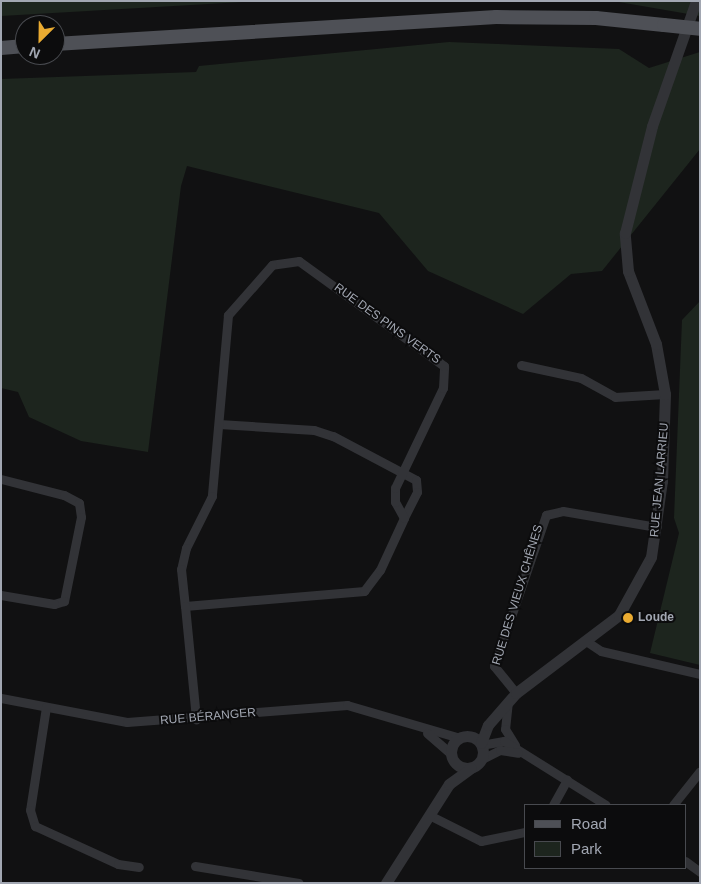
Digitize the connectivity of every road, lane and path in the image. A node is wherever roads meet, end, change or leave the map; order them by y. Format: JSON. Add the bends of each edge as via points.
{"nodes":[{"id":1,"x":696,"y":1,"type":"edge"},
{"id":2,"x":700,"y":30,"type":"edge"},
{"id":3,"x":65,"y":43,"type":"edge"},
{"id":4,"x":15,"y":47,"type":"edge"},
{"id":5,"x":1,"y":48,"type":"edge"},
{"id":6,"x":521,"y":365,"type":"dead end"},
{"id":7,"x":665,"y":394,"type":"junction"},
{"id":8,"x":219,"y":424,"type":"junction"},
{"id":9,"x":403,"y":472,"type":"junction"},
{"id":10,"x":1,"y":479,"type":"edge"},
{"id":11,"x":404,"y":518,"type":"junction"},
{"id":12,"x":657,"y":527,"type":"junction"},
{"id":13,"x":1,"y":595,"type":"edge"},
{"id":14,"x":185,"y":606,"type":"junction"},
{"id":15,"x":586,"y":641,"type":"junction"},
{"id":16,"x":700,"y":674,"type":"edge"},
{"id":17,"x":512,"y":697,"type":"junction"},
{"id":18,"x":1,"y":698,"type":"edge"},
{"id":19,"x":46,"y":707,"type":"junction"},
{"id":20,"x":196,"y":719,"type":"junction"},
{"id":21,"x":414,"y":725,"type":"junction"},
{"id":22,"x":488,"y":725,"type":"junction"},
{"id":23,"x":461,"y":738,"type":"junction"},
{"id":24,"x":481,"y":744,"type":"junction"},
{"id":25,"x":452,"y":757,"type":"junction"},
{"id":26,"x":528,"y":757,"type":"junction"},
{"id":27,"x":482,"y":758,"type":"junction"},
{"id":28,"x":471,"y":768,"type":"junction"},
{"id":29,"x":700,"y":771,"type":"edge"},
{"id":30,"x":567,"y":780,"type":"junction"},
{"id":31,"x":449,"y":784,"type":"junction"},
{"id":32,"x":554,"y":804,"type":"edge"},
{"id":33,"x":604,"y":804,"type":"edge"},
{"id":34,"x":674,"y":804,"type":"edge"},
{"id":35,"x":429,"y":815,"type":"junction"},
{"id":36,"x":524,"y":832,"type":"edge"},
{"id":37,"x":686,"y":863,"type":"edge"},
{"id":38,"x":195,"y":866,"type":"dead end"},
{"id":39,"x":139,"y":868,"type":"dead end"},
{"id":40,"x":700,"y":872,"type":"edge"},
{"id":41,"x":299,"y":883,"type":"edge"},
{"id":42,"x":386,"y":883,"type":"edge"}],
"edges":[{"from":1,"to":7,"type":"street","name":"RUE JEAN LARRIEU","via":[[650,135],[625,233],[628,271],[656,344]]},
{"from":2,"to":3,"type":"main road","bridge":true,"via":[[579,17],[486,17]]},
{"from":4,"to":5,"type":"main road"},
{"from":6,"to":7,"type":"street","via":[[581,378],[614,397]]},
{"from":7,"to":12,"type":"street","name":"RUE JEAN LARRIEU"},
{"from":8,"to":9,"type":"street","via":[[324,432]]},
{"from":8,"to":9,"type":"street","name":"RUE DES PINS VERTS","via":[[230,310],[272,265],[299,261],[444,366],[443,388]]},
{"from":8,"to":14,"type":"street","name":"RUE DES PINS VERTS","via":[[212,496],[182,559]]},
{"from":9,"to":11,"type":"street","name":"RUE DES PINS VERTS","via":[[394,495]]},
{"from":9,"to":11,"type":"street","via":[[418,486]]},
{"from":10,"to":13,"type":"street","via":[[64,495],[79,503],[81,517],[64,601],[54,604]]},
{"from":11,"to":14,"type":"street","via":[[380,570],[364,591]]},
{"from":12,"to":15,"type":"street","name":"RUE JEAN LARRIEU","via":[[650,563],[632,598],[615,619]]},
{"from":12,"to":17,"type":"street","name":"RUE DES VIEUX CHÊNES","via":[[563,511],[546,514],[494,666]]},
{"from":14,"to":20,"type":"street","name":"RUE DES PINS VERTS"},
{"from":15,"to":16,"type":"street","via":[[601,651]]},
{"from":15,"to":17,"type":"street","name":"RUE JEAN LARRIEU"},
{"from":17,"to":22,"type":"street","name":"RUE JEAN LARRIEU"},
{"from":17,"to":26,"type":"street","via":[[507,735]]},
{"from":18,"to":19,"type":"street","name":"RUE BÉRANGER"},
{"from":19,"to":20,"type":"street","name":"RUE BÉRANGER","via":[[118,721]]},
{"from":19,"to":39,"type":"street","via":[[30,810],[35,826],[118,864]]},
{"from":20,"to":21,"type":"street","name":"RUE BÉRANGER","via":[[347,705]]},
{"from":21,"to":23,"type":"street","name":"RUE BÉRANGER"},
{"from":21,"to":25,"type":"street","name":"RUE BÉRANGER"},
{"from":22,"to":23,"type":"street","name":"RUE JEAN LARRIEU"},
{"from":22,"to":24,"type":"street","name":"RUE JEAN LARRIEU"},
{"from":23,"to":24,"type":"street"},
{"from":23,"to":25,"type":"street"},
{"from":24,"to":26,"type":"street","via":[[504,741]]},
{"from":24,"to":27,"type":"street"},
{"from":25,"to":28,"type":"street"},
{"from":25,"to":31,"type":"street"},
{"from":26,"to":27,"type":"street","via":[[503,749]]},
{"from":26,"to":30,"type":"street"},
{"from":27,"to":28,"type":"street"},
{"from":28,"to":31,"type":"street"},
{"from":29,"to":34,"type":"street"},
{"from":30,"to":32,"type":"street"},
{"from":30,"to":33,"type":"street"},
{"from":31,"to":35,"type":"street"},
{"from":35,"to":36,"type":"street","via":[[481,841]]},
{"from":35,"to":42,"type":"street"},
{"from":37,"to":40,"type":"street"},
{"from":38,"to":41,"type":"street"}]}
